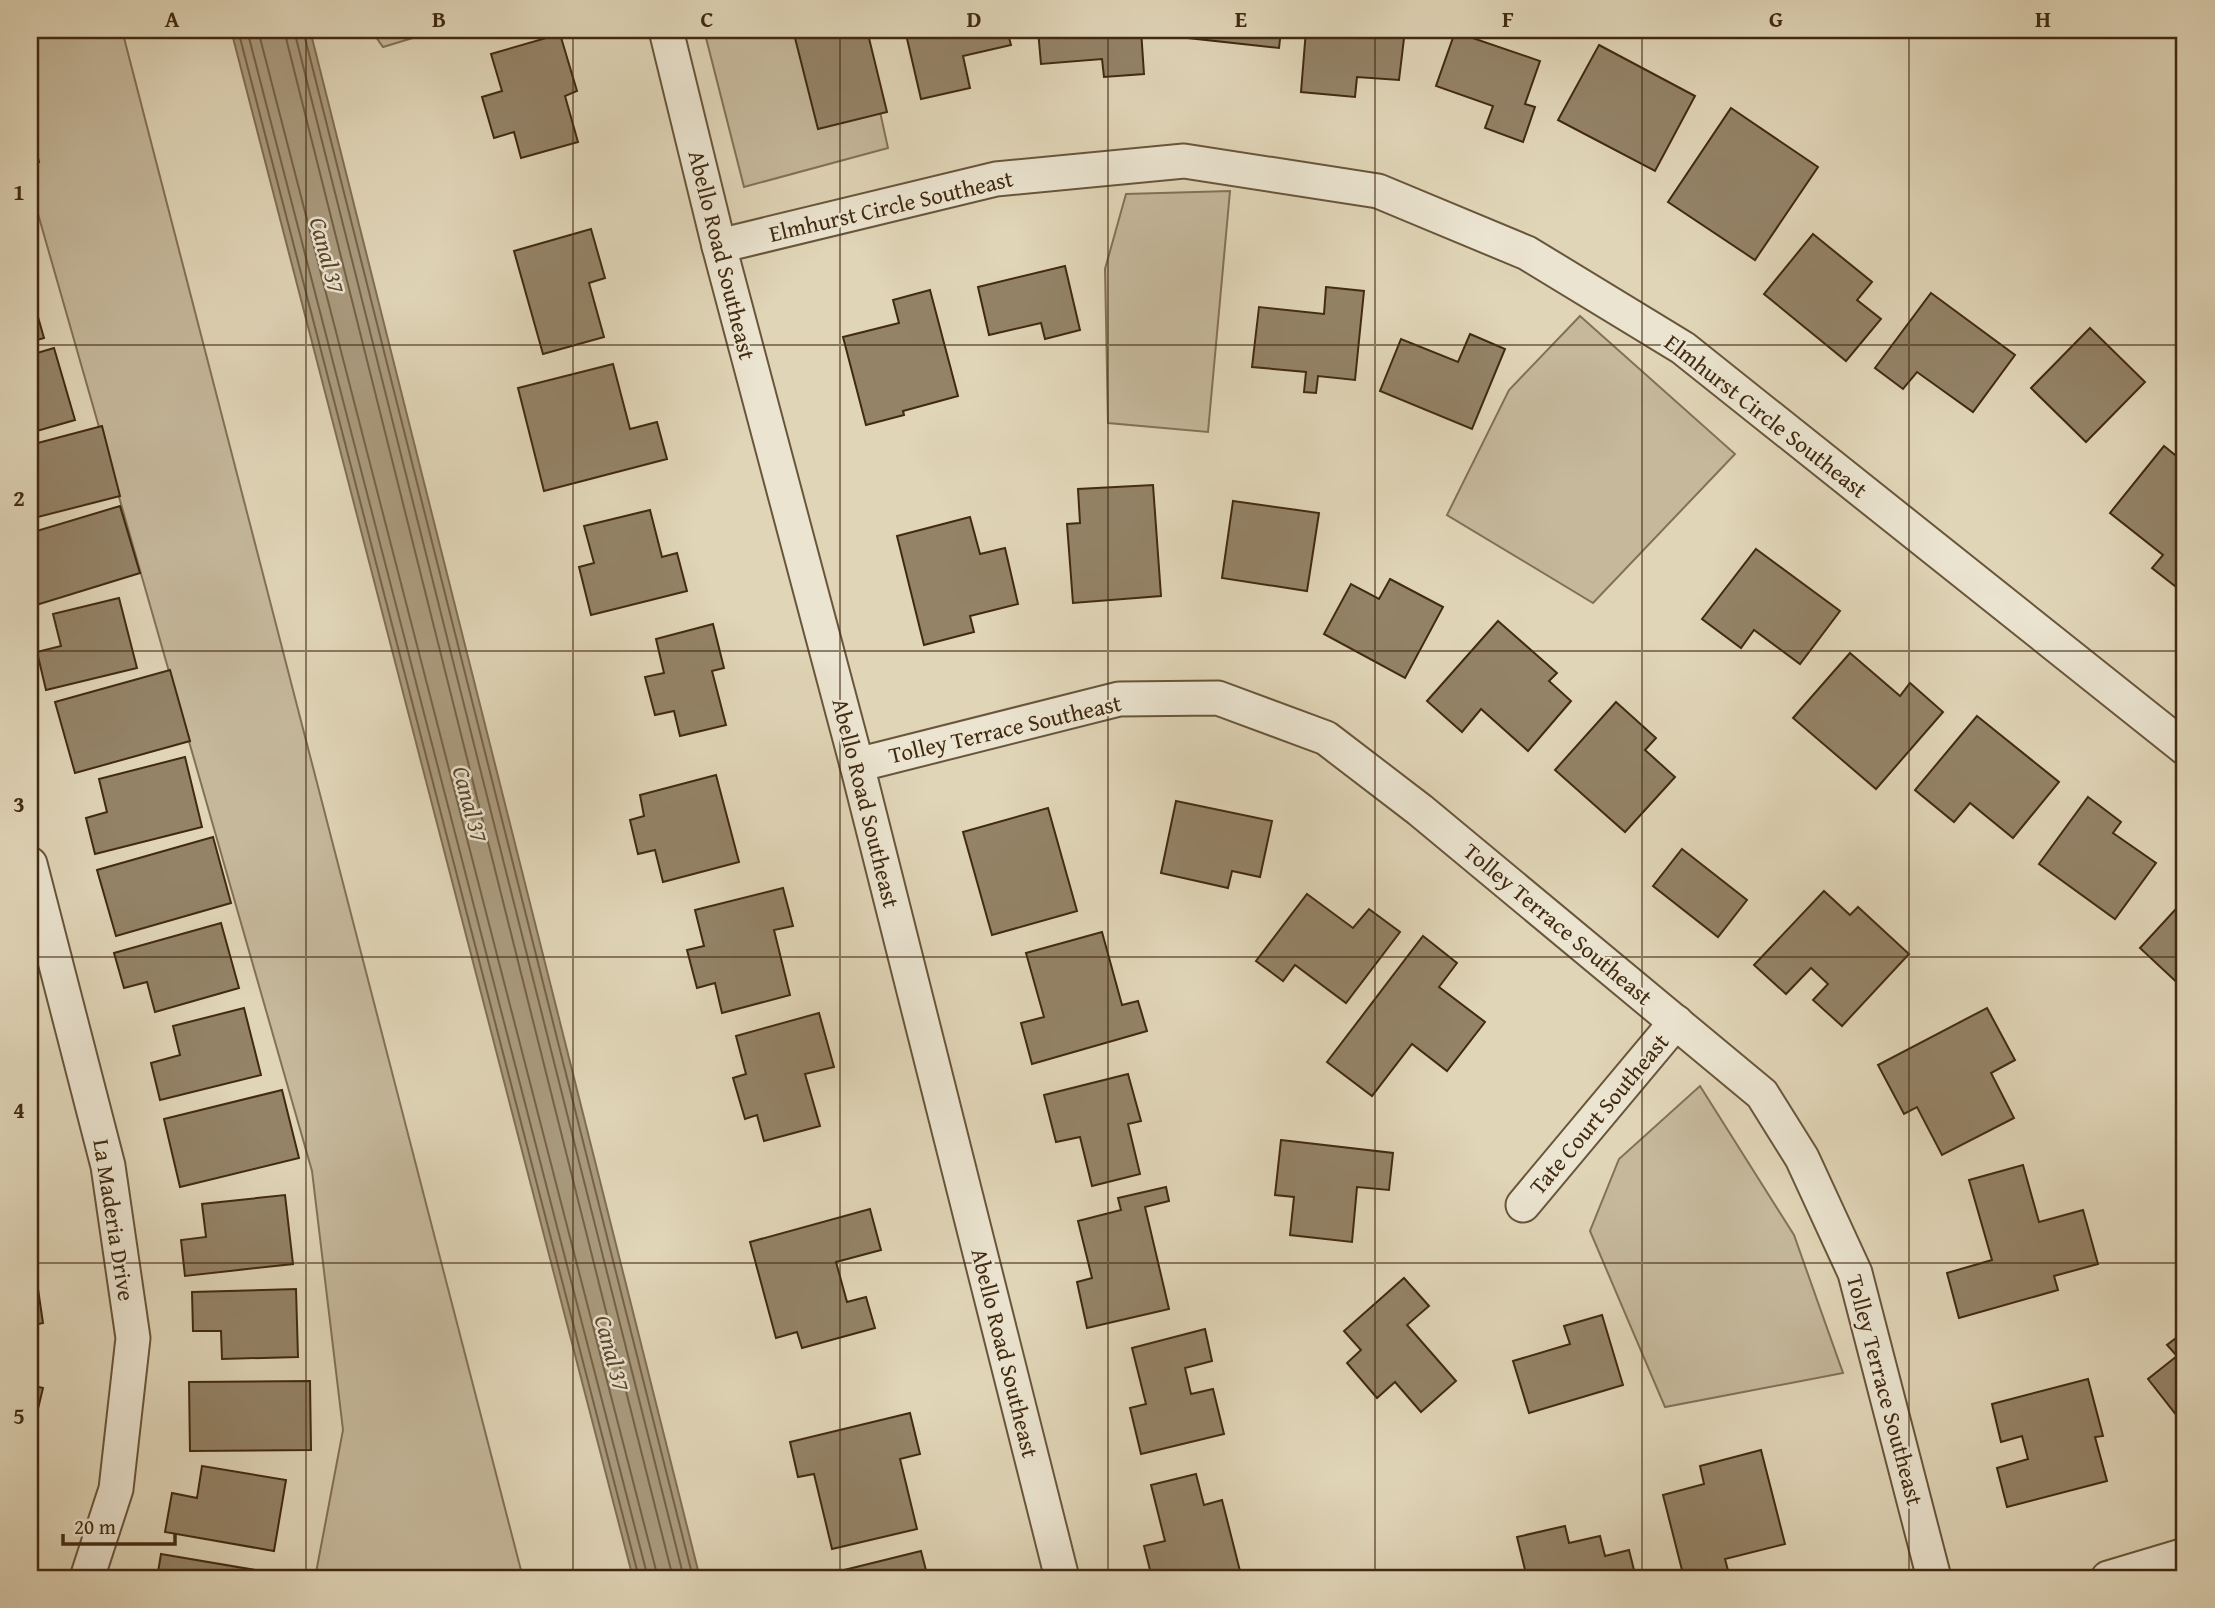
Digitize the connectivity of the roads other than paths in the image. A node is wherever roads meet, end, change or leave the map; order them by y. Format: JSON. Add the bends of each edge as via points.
{"nodes":[{"id":1,"x":666,"y":30,"type":"edge"},
{"id":2,"x":719,"y":246,"type":"junction"},
{"id":3,"x":2185,"y":748,"type":"edge"},
{"id":4,"x":857,"y":765,"type":"junction"},
{"id":5,"x":30,"y":864,"type":"edge"},
{"id":6,"x":1676,"y":1022,"type":"junction"},
{"id":7,"x":1523,"y":1205,"type":"dead end"},
{"id":8,"x":2185,"y":1555,"type":"edge"},
{"id":9,"x":86,"y":1578,"type":"edge"},
{"id":10,"x":1062,"y":1578,"type":"edge"},
{"id":11,"x":1934,"y":1578,"type":"edge"},
{"id":12,"x":2108,"y":1578,"type":"edge"}],
"edges":[{"from":1,"to":2,"type":"street","name":"Abello Road Southeast"},
{"from":2,"to":3,"type":"street","name":"Elmhurst Circle Southeast","via":[[996,179],[1184,161],[1378,191],[1527,253],[1683,348]]},
{"from":2,"to":4,"type":"street","name":"Abello Road Southeast"},
{"from":4,"to":6,"type":"street","name":"Tolley Terrace Southeast","via":[[1119,699],[1218,698],[1326,738]]},
{"from":4,"to":10,"type":"street","name":"Abello Road Southeast"},
{"from":5,"to":9,"type":"street","name":"La Maderia Drive","via":[[108,1166],[133,1338],[116,1489]]},
{"from":6,"to":7,"type":"street","name":"Tate Court Southeast"},
{"from":6,"to":11,"type":"street","name":"Tolley Terrace Southeast","via":[[1762,1094],[1802,1158],[1855,1273]]},
{"from":8,"to":12,"type":"street"}]}
